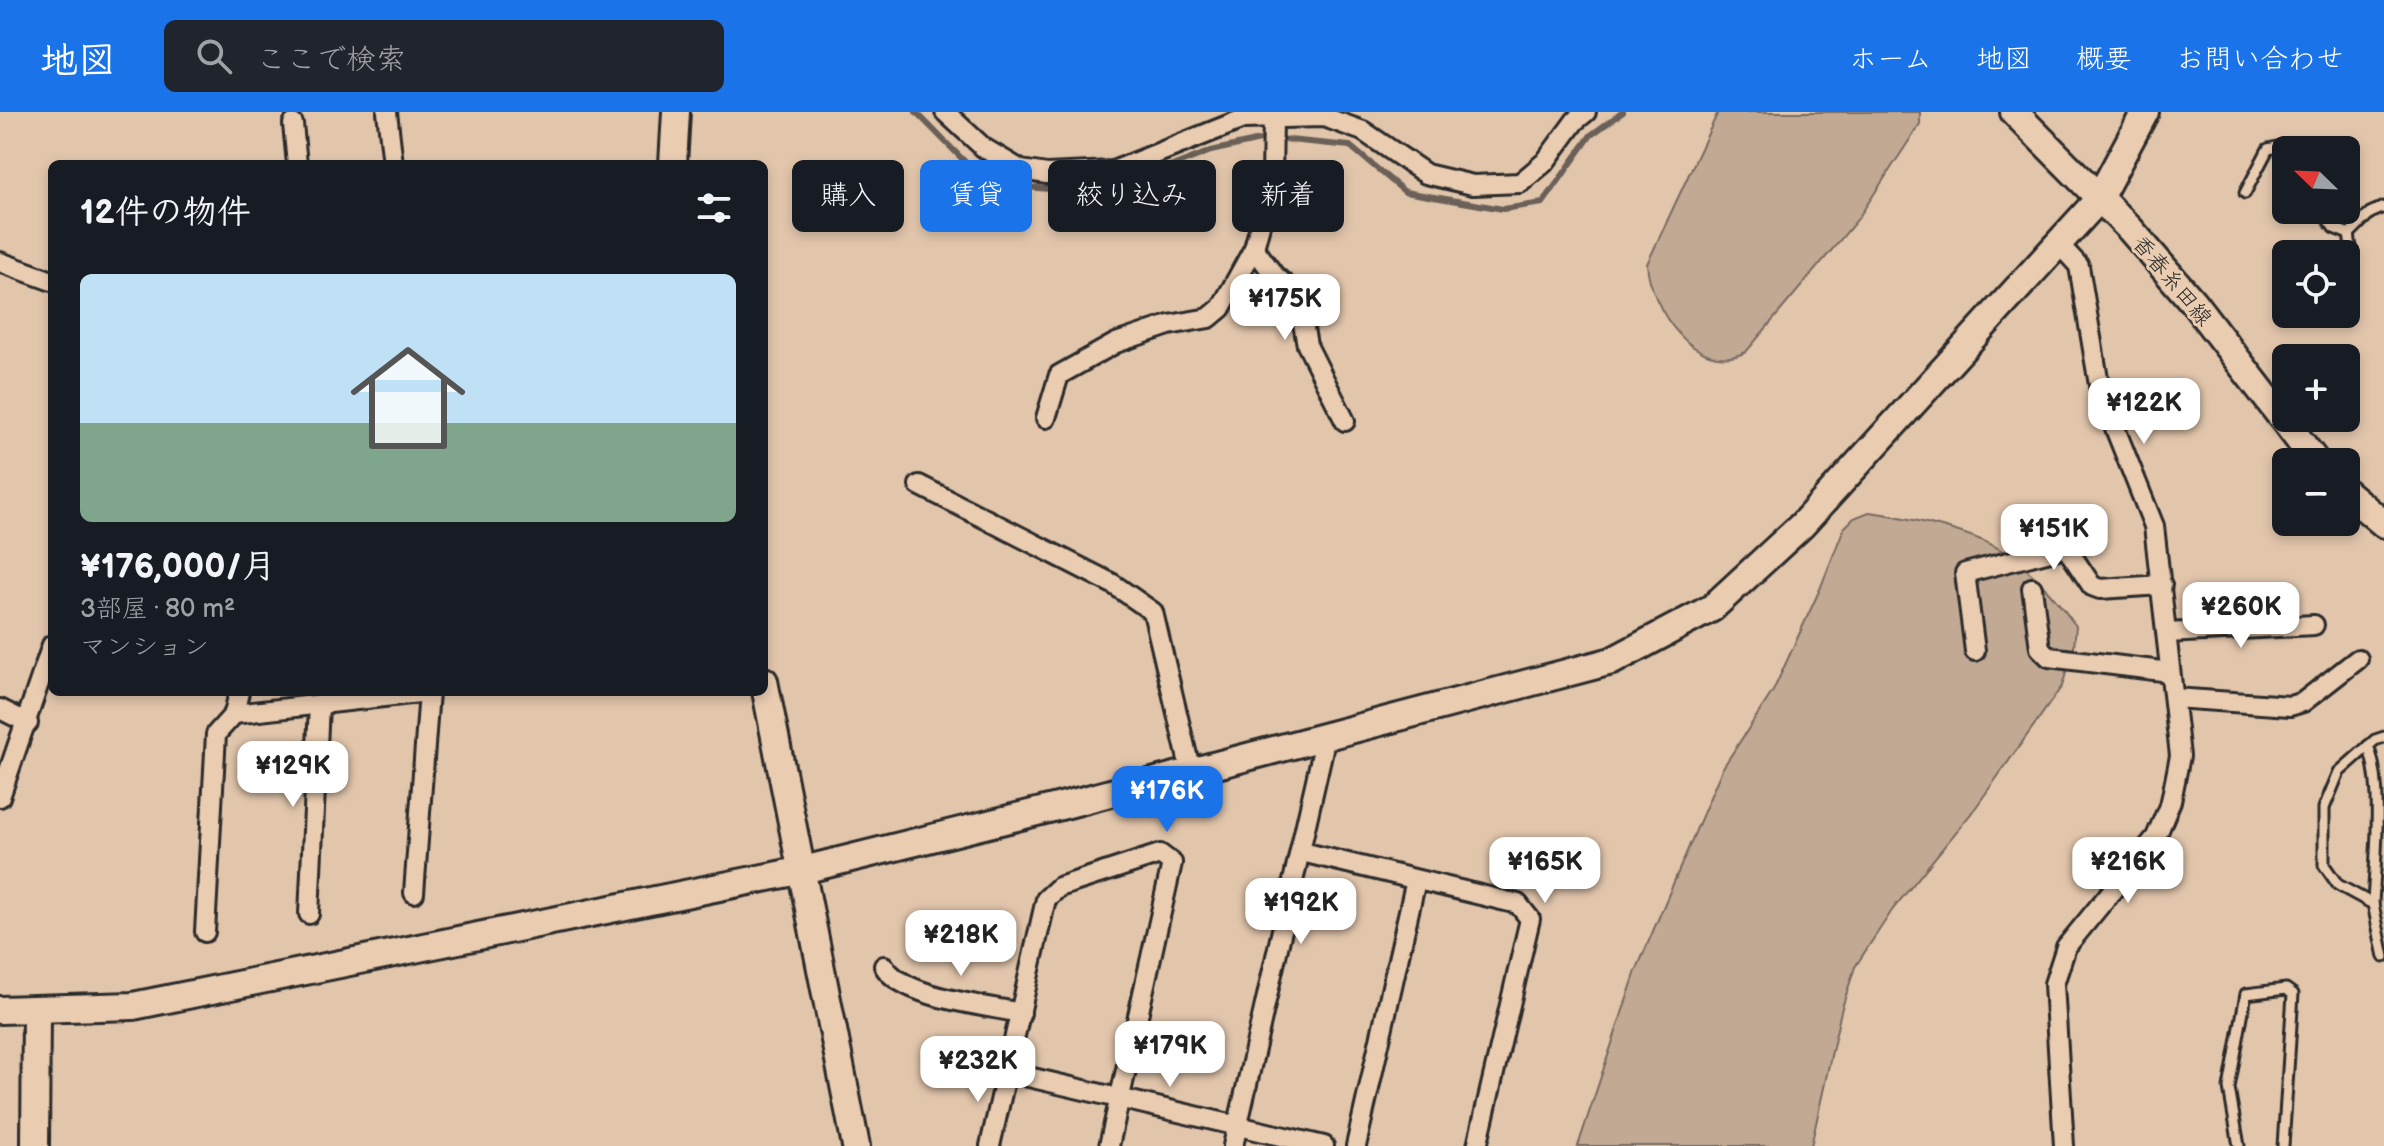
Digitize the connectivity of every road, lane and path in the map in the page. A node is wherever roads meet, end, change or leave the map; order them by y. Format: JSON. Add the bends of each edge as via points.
{"nodes":[{"id":1,"x":387,"y":112,"type":"edge"},
{"id":2,"x":676,"y":112,"type":"edge"},
{"id":3,"x":945,"y":112,"type":"edge"},
{"id":4,"x":1586,"y":112,"type":"edge"},
{"id":5,"x":2014,"y":112,"type":"edge"},
{"id":6,"x":2145,"y":112,"type":"edge"},
{"id":7,"x":1273,"y":118,"type":"junction"},
{"id":8,"x":293,"y":124,"type":"dead end"},
{"id":9,"x":2272,"y":148,"type":"edge"},
{"id":10,"x":297,"y":160,"type":"edge"},
{"id":11,"x":393,"y":160,"type":"edge"},
{"id":12,"x":673,"y":160,"type":"edge"},
{"id":13,"x":2245,"y":193,"type":"dead end"},
{"id":14,"x":2098,"y":200,"type":"junction"},
{"id":15,"x":2384,"y":207,"type":"edge"},
{"id":16,"x":2331,"y":224,"type":"edge"},
{"id":17,"x":2349,"y":234,"type":"junction"},
{"id":18,"x":2350,"y":240,"type":"edge"},
{"id":19,"x":2059,"y":244,"type":"junction"},
{"id":20,"x":1254,"y":248,"type":"junction"},
{"id":21,"x":0,"y":262,"type":"edge"},
{"id":22,"x":48,"y":280,"type":"edge"},
{"id":23,"x":1046,"y":418,"type":"dead end"},
{"id":24,"x":1345,"y":421,"type":"dead end"},
{"id":25,"x":2305,"y":448,"type":"edge"},
{"id":26,"x":919,"y":485,"type":"dead end"},
{"id":27,"x":2360,"y":504,"type":"edge"},
{"id":28,"x":2384,"y":524,"type":"edge"},
{"id":29,"x":2162,"y":585,"type":"junction"},
{"id":30,"x":2032,"y":588,"type":"dead end"},
{"id":31,"x":2314,"y":625,"type":"dead end"},
{"id":32,"x":2167,"y":633,"type":"junction"},
{"id":33,"x":1975,"y":651,"type":"dead end"},
{"id":34,"x":48,"y":658,"type":"edge"},
{"id":35,"x":2358,"y":659,"type":"dead end"},
{"id":36,"x":2170,"y":672,"type":"junction"},
{"id":37,"x":238,"y":696,"type":"edge"},
{"id":38,"x":384,"y":696,"type":"edge"},
{"id":39,"x":429,"y":696,"type":"edge"},
{"id":40,"x":767,"y":696,"type":"edge"},
{"id":41,"x":2174,"y":698,"type":"junction"},
{"id":42,"x":319,"y":705,"type":"junction"},
{"id":43,"x":0,"y":709,"type":"edge"},
{"id":44,"x":234,"y":714,"type":"junction"},
{"id":45,"x":28,"y":723,"type":"junction"},
{"id":46,"x":1326,"y":736,"type":"junction"},
{"id":47,"x":2384,"y":737,"type":"edge"},
{"id":48,"x":2368,"y":746,"type":"junction"},
{"id":49,"x":1191,"y":772,"type":"junction"},
{"id":50,"x":0,"y":797,"type":"edge"},
{"id":51,"x":1302,"y":852,"type":"junction"},
{"id":52,"x":2379,"y":864,"type":"edge"},
{"id":53,"x":803,"y":870,"type":"junction"},
{"id":54,"x":1416,"y":880,"type":"junction"},
{"id":55,"x":414,"y":893,"type":"dead end"},
{"id":56,"x":2373,"y":904,"type":"junction"},
{"id":57,"x":309,"y":914,"type":"dead end"},
{"id":58,"x":205,"y":932,"type":"dead end"},
{"id":59,"x":2384,"y":957,"type":"edge"},
{"id":60,"x":884,"y":966,"type":"dead end"},
{"id":61,"x":0,"y":1010,"type":"edge"},
{"id":62,"x":36,"y":1011,"type":"junction"},
{"id":63,"x":1021,"y":1013,"type":"junction"},
{"id":64,"x":1007,"y":1072,"type":"junction"},
{"id":65,"x":1120,"y":1098,"type":"junction"},
{"id":66,"x":1237,"y":1126,"type":"junction"},
{"id":67,"x":35,"y":1146,"type":"edge"},
{"id":68,"x":856,"y":1146,"type":"edge"},
{"id":69,"x":990,"y":1146,"type":"edge"},
{"id":70,"x":1109,"y":1146,"type":"edge"},
{"id":71,"x":1233,"y":1146,"type":"edge"},
{"id":72,"x":1324,"y":1146,"type":"edge"},
{"id":73,"x":1356,"y":1146,"type":"edge"},
{"id":74,"x":1477,"y":1146,"type":"edge"},
{"id":75,"x":2064,"y":1146,"type":"edge"},
{"id":76,"x":2239,"y":1146,"type":"edge"},
{"id":77,"x":2283,"y":1146,"type":"edge"}],
"edges":[{"from":1,"to":11,"type":"street"},
{"from":2,"to":12,"type":"street"},
{"from":3,"to":7,"type":"street","via":[[984,148],[1021,170],[1047,174],[1113,171],[1243,119]]},
{"from":4,"to":7,"type":"street","via":[[1545,162],[1520,183],[1473,185],[1426,174],[1363,131],[1324,117]]},
{"from":5,"to":14,"type":"street","name":"香春糸田線"},
{"from":6,"to":14,"type":"street"},
{"from":7,"to":20,"type":"street","via":[[1272,180]]},
{"from":8,"to":10,"type":"street"},
{"from":9,"to":13,"type":"lane"},
{"from":14,"to":19,"type":"street"},
{"from":14,"to":25,"type":"street","name":"香春糸田線","via":[[2193,302]]},
{"from":15,"to":17,"type":"lane"},
{"from":16,"to":17,"type":"lane"},
{"from":17,"to":18,"type":"lane"},
{"from":19,"to":29,"type":"street","via":[[2079,266],[2100,391],[2154,526]]},
{"from":19,"to":46,"type":"street","via":[[1802,525],[1712,608],[1612,661]]},
{"from":20,"to":23,"type":"street","via":[[1221,308],[1209,318],[1116,343],[1059,375]]},
{"from":20,"to":24,"type":"street","via":[[1298,296],[1307,345]]},
{"from":21,"to":22,"type":"street"},
{"from":26,"to":49,"type":"street","via":[[1113,584],[1153,612]]},
{"from":27,"to":28,"type":"street"},
{"from":29,"to":32,"type":"street"},
{"from":29,"to":33,"type":"street","via":[[2092,586],[2066,547],[1965,573]]},
{"from":30,"to":36,"type":"street","via":[[2040,648],[2049,657]]},
{"from":31,"to":32,"type":"street"},
{"from":32,"to":36,"type":"street"},
{"from":34,"to":45,"type":"street"},
{"from":35,"to":41,"type":"street","via":[[2303,702],[2290,706]]},
{"from":36,"to":41,"type":"street"},
{"from":37,"to":44,"type":"street"},
{"from":38,"to":42,"type":"street"},
{"from":39,"to":55,"type":"street"},
{"from":40,"to":53,"type":"street"},
{"from":41,"to":75,"type":"street","via":[[2180,756],[2171,801],[2156,837],[2066,947],[2054,984]]},
{"from":42,"to":44,"type":"street"},
{"from":42,"to":57,"type":"street"},
{"from":43,"to":45,"type":"street"},
{"from":44,"to":58,"type":"street","via":[[216,734]]},
{"from":45,"to":50,"type":"street"},
{"from":46,"to":49,"type":"street"},
{"from":46,"to":51,"type":"street"},
{"from":47,"to":48,"type":"lane"},
{"from":48,"to":52,"type":"lane","via":[[2374,760]]},
{"from":48,"to":56,"type":"lane","via":[[2339,772],[2328,794],[2324,865],[2338,885]]},
{"from":49,"to":53,"type":"street"},
{"from":51,"to":54,"type":"street"},
{"from":51,"to":66,"type":"street"},
{"from":52,"to":56,"type":"lane"},
{"from":53,"to":62,"type":"street","via":[[133,1006]]},
{"from":53,"to":68,"type":"street"},
{"from":54,"to":73,"type":"street"},
{"from":54,"to":74,"type":"street","via":[[1518,904],[1530,919]]},
{"from":56,"to":59,"type":"lane"},
{"from":60,"to":63,"type":"street","via":[[891,978],[912,989]]},
{"from":61,"to":62,"type":"street"},
{"from":62,"to":67,"type":"street"},
{"from":63,"to":64,"type":"street"},
{"from":63,"to":65,"type":"street","via":[[1046,899],[1059,887],[1160,854],[1172,863]]},
{"from":64,"to":65,"type":"street"},
{"from":64,"to":69,"type":"street"},
{"from":65,"to":66,"type":"street"},
{"from":65,"to":70,"type":"street"},
{"from":66,"to":71,"type":"street"},
{"from":66,"to":72,"type":"street"},
{"from":76,"to":77,"type":"lane","via":[[2229,1088],[2246,994],[2286,989],[2293,994]]}]}
